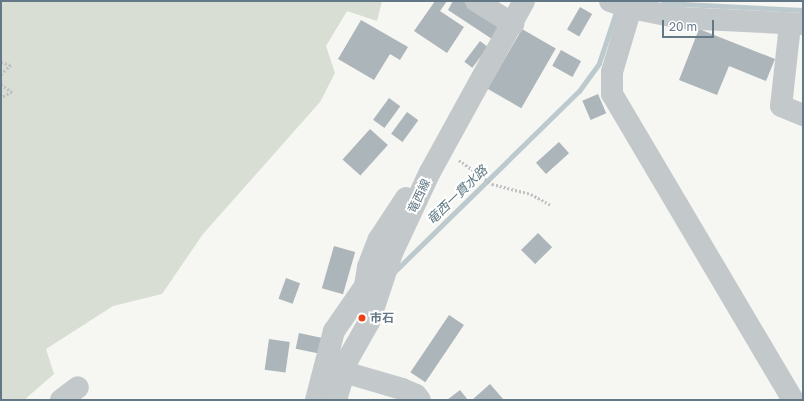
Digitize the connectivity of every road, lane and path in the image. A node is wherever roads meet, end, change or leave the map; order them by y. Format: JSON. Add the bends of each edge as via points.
{"nodes":[{"id":1,"x":476,"y":1,"type":"edge"},
{"id":2,"x":524,"y":1,"type":"edge"},
{"id":3,"x":610,"y":1,"type":"edge"},
{"id":4,"x":632,"y":8,"type":"junction"},
{"id":5,"x":681,"y":9,"type":"edge"},
{"id":6,"x":513,"y":24,"type":"junction"},
{"id":7,"x":797,"y":25,"type":"edge"},
{"id":8,"x":1,"y":62,"type":"edge"},
{"id":9,"x":1,"y":75,"type":"edge"},
{"id":10,"x":1,"y":84,"type":"edge"},
{"id":11,"x":1,"y":98,"type":"edge"},
{"id":12,"x":803,"y":115,"type":"edge"},
{"id":13,"x":442,"y":148,"type":"junction"},
{"id":14,"x":430,"y":172,"type":"junction"},
{"id":15,"x":551,"y":205,"type":"dead end"},
{"id":16,"x":344,"y":372,"type":"junction"},
{"id":17,"x":316,"y":400,"type":"edge"},
{"id":18,"x":336,"y":400,"type":"edge"},
{"id":19,"x":420,"y":400,"type":"edge"},
{"id":20,"x":793,"y":400,"type":"edge"}],
"edges":[{"from":1,"to":6,"type":"street"},
{"from":2,"to":6,"type":"street","name":"竜西線"},
{"from":3,"to":4,"type":"street"},
{"from":4,"to":5,"type":"street"},
{"from":4,"to":20,"type":"street","via":[[612,72],[612,94]]},
{"from":5,"to":7,"type":"street"},
{"from":6,"to":13,"type":"street","name":"竜西線","via":[[492,55]]},
{"from":7,"to":12,"type":"street","via":[[781,106]]},
{"from":8,"to":9,"type":"path","via":[[10,65]]},
{"from":10,"to":11,"type":"path","via":[[12,92]]},
{"from":13,"to":14,"type":"street","name":"竜西線"},
{"from":13,"to":15,"type":"path","via":[[492,184],[531,194]]},
{"from":14,"to":16,"type":"street","name":"竜西線"},
{"from":14,"to":17,"type":"street","via":[[403,201],[379,239],[368,267],[365,286],[334,331]]},
{"from":16,"to":18,"type":"street","name":"竜西線"},
{"from":16,"to":19,"type":"street","via":[[402,389],[416,395]]}]}
